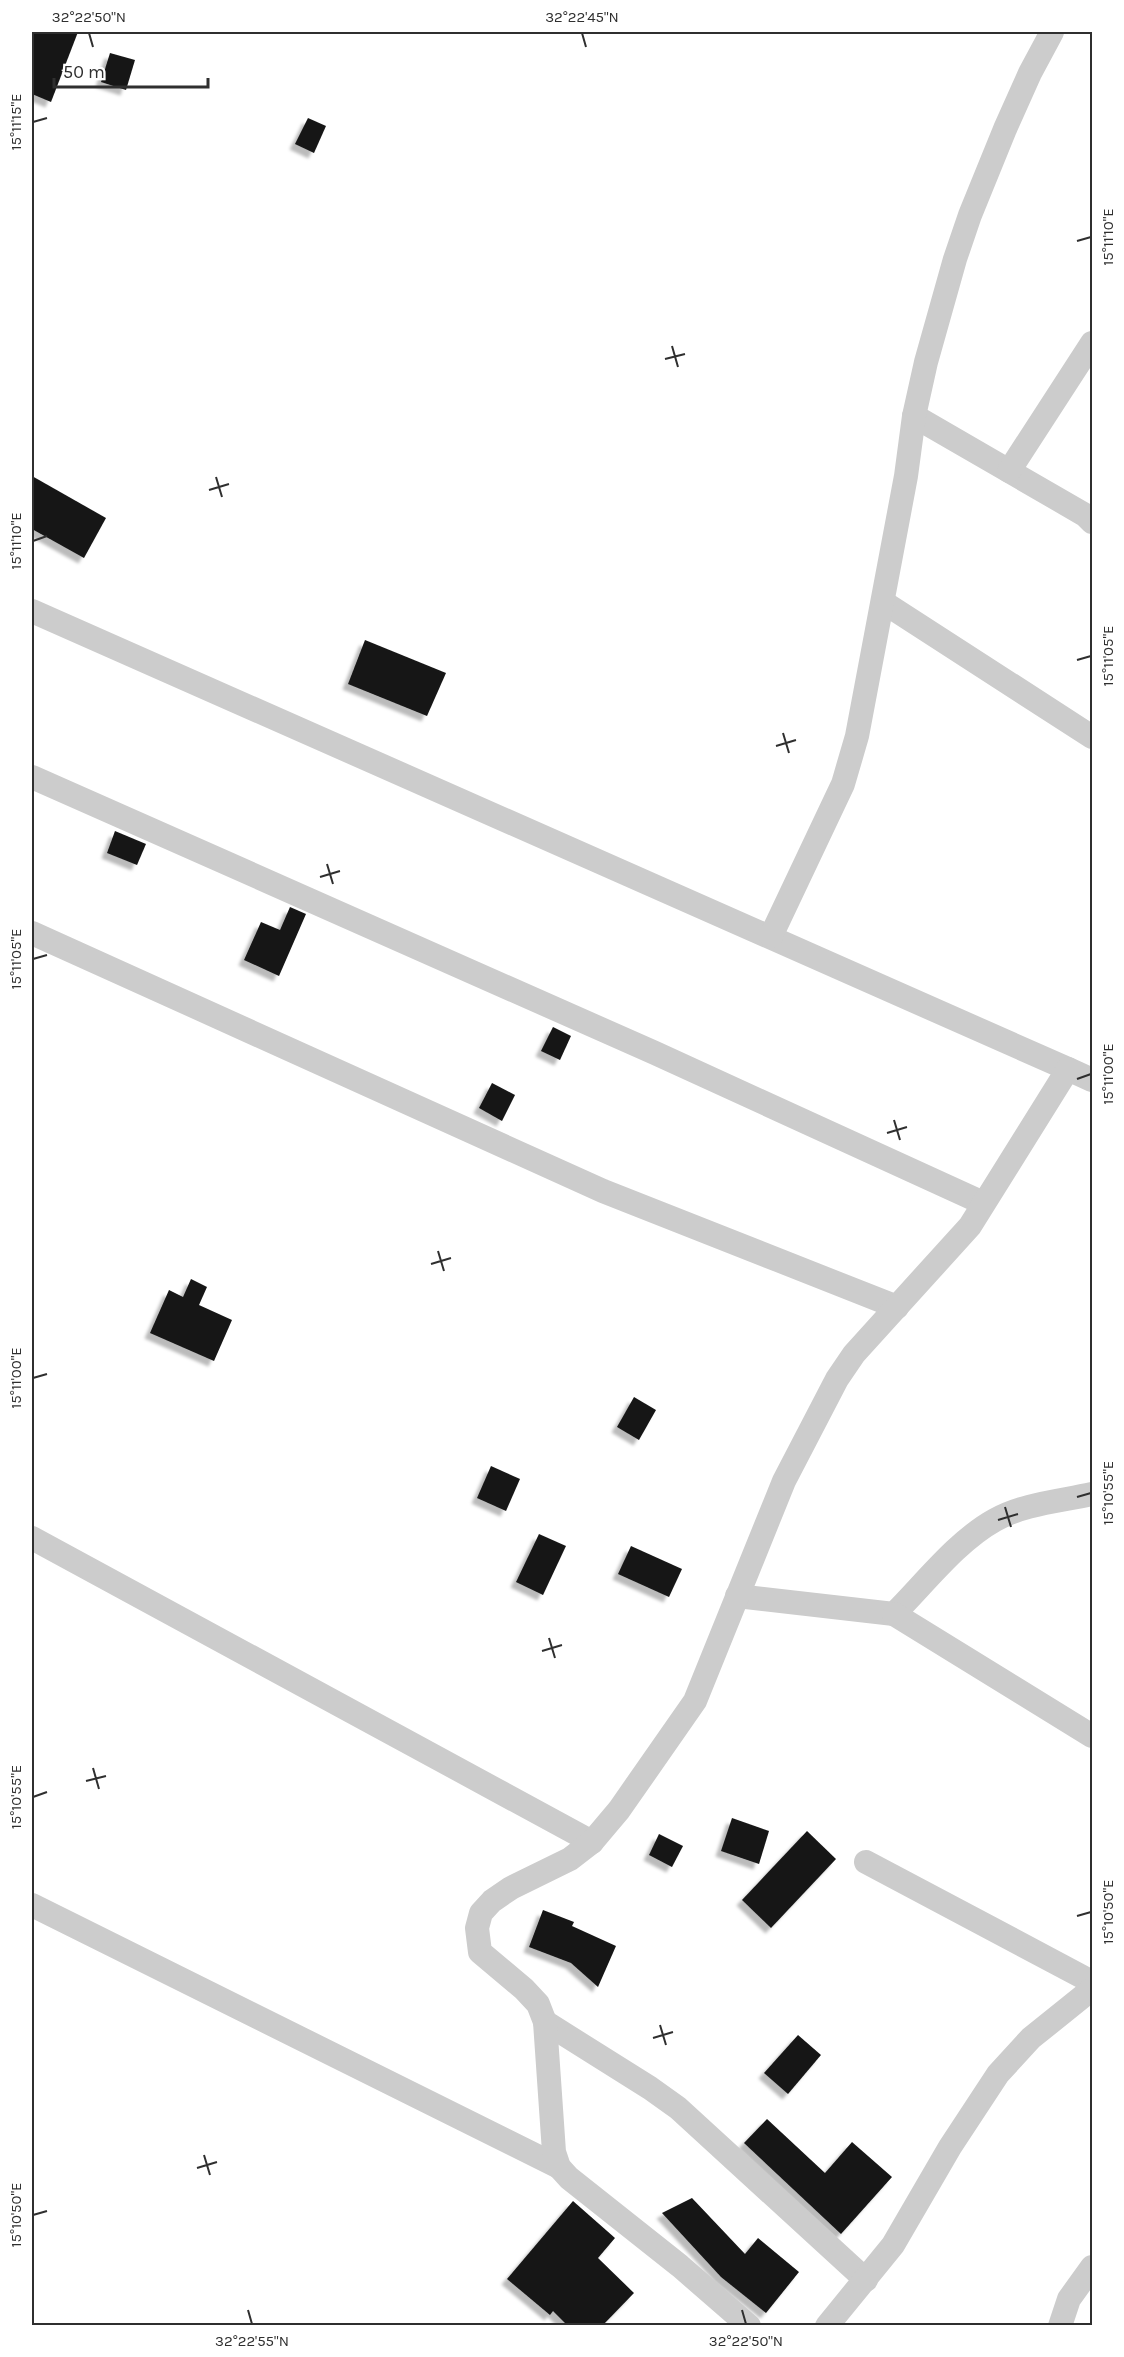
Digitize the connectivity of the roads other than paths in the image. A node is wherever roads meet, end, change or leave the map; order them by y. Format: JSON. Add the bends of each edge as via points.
{"nodes":[{"id":1,"x":1052,"y":32,"type":"edge"},
{"id":2,"x":1092,"y":344,"type":"edge"},
{"id":3,"x":914,"y":416,"type":"junction"},
{"id":4,"x":1009,"y":471,"type":"junction"},
{"id":5,"x":1092,"y":522,"type":"edge"},
{"id":6,"x":883,"y":602,"type":"junction"},
{"id":7,"x":32,"y":611,"type":"edge"},
{"id":8,"x":1092,"y":736,"type":"edge"},
{"id":9,"x":32,"y":777,"type":"edge"},
{"id":10,"x":32,"y":933,"type":"edge"},
{"id":11,"x":771,"y":936,"type":"junction"},
{"id":12,"x":1068,"y":1069,"type":"junction"},
{"id":13,"x":1092,"y":1080,"type":"edge"},
{"id":14,"x":983,"y":1203,"type":"junction"},
{"id":15,"x":897,"y":1307,"type":"junction"},
{"id":16,"x":1092,"y":1494,"type":"edge"},
{"id":17,"x":32,"y":1538,"type":"edge"},
{"id":18,"x":737,"y":1596,"type":"junction"},
{"id":19,"x":894,"y":1614,"type":"junction"},
{"id":20,"x":1092,"y":1736,"type":"edge"},
{"id":21,"x":592,"y":1842,"type":"junction"},
{"id":22,"x":866,"y":1862,"type":"dead end"},
{"id":23,"x":32,"y":1905,"type":"edge"},
{"id":24,"x":1092,"y":1982,"type":"edge"},
{"id":25,"x":1092,"y":1989,"type":"edge"},
{"id":26,"x":545,"y":2022,"type":"junction"},
{"id":27,"x":558,"y":2167,"type":"junction"},
{"id":28,"x":1092,"y":2266,"type":"edge"},
{"id":29,"x":866,"y":2280,"type":"junction"},
{"id":30,"x":749,"y":2325,"type":"edge"},
{"id":31,"x":827,"y":2325,"type":"edge"},
{"id":32,"x":1060,"y":2325,"type":"edge"}],
"edges":[{"from":1,"to":3,"type":"street","via":[[1029,73],[970,215],[939,315]]},
{"from":2,"to":4,"type":"street"},
{"from":3,"to":4,"type":"street"},
{"from":3,"to":6,"type":"street"},
{"from":4,"to":5,"type":"street"},
{"from":6,"to":8,"type":"street"},
{"from":6,"to":11,"type":"street","via":[[857,736],[843,784]]},
{"from":7,"to":11,"type":"street"},
{"from":9,"to":14,"type":"street"},
{"from":10,"to":15,"type":"street","via":[[603,1191]]},
{"from":11,"to":12,"type":"street"},
{"from":12,"to":13,"type":"street"},
{"from":12,"to":14,"type":"street"},
{"from":14,"to":15,"type":"street","via":[[964,1233]]},
{"from":15,"to":18,"type":"street","via":[[837,1379],[784,1480]]},
{"from":16,"to":19,"type":"street","via":[[996,1519],[972,1535]]},
{"from":17,"to":21,"type":"street"},
{"from":18,"to":19,"type":"street"},
{"from":18,"to":21,"type":"street","via":[[695,1701],[620,1810]]},
{"from":19,"to":20,"type":"street"},
{"from":21,"to":26,"type":"street","via":[[570,1860],[492,1901],[481,1913],[477,1928],[480,1952],[531,1996]]},
{"from":22,"to":24,"type":"street"},
{"from":23,"to":27,"type":"street"},
{"from":25,"to":29,"type":"street","via":[[1032,2038],[998,2074],[893,2245]]},
{"from":26,"to":27,"type":"street"},
{"from":26,"to":29,"type":"street","via":[[678,2108]]},
{"from":27,"to":30,"type":"street"},
{"from":28,"to":32,"type":"street","via":[[1069,2299]]},
{"from":29,"to":31,"type":"street"}]}
